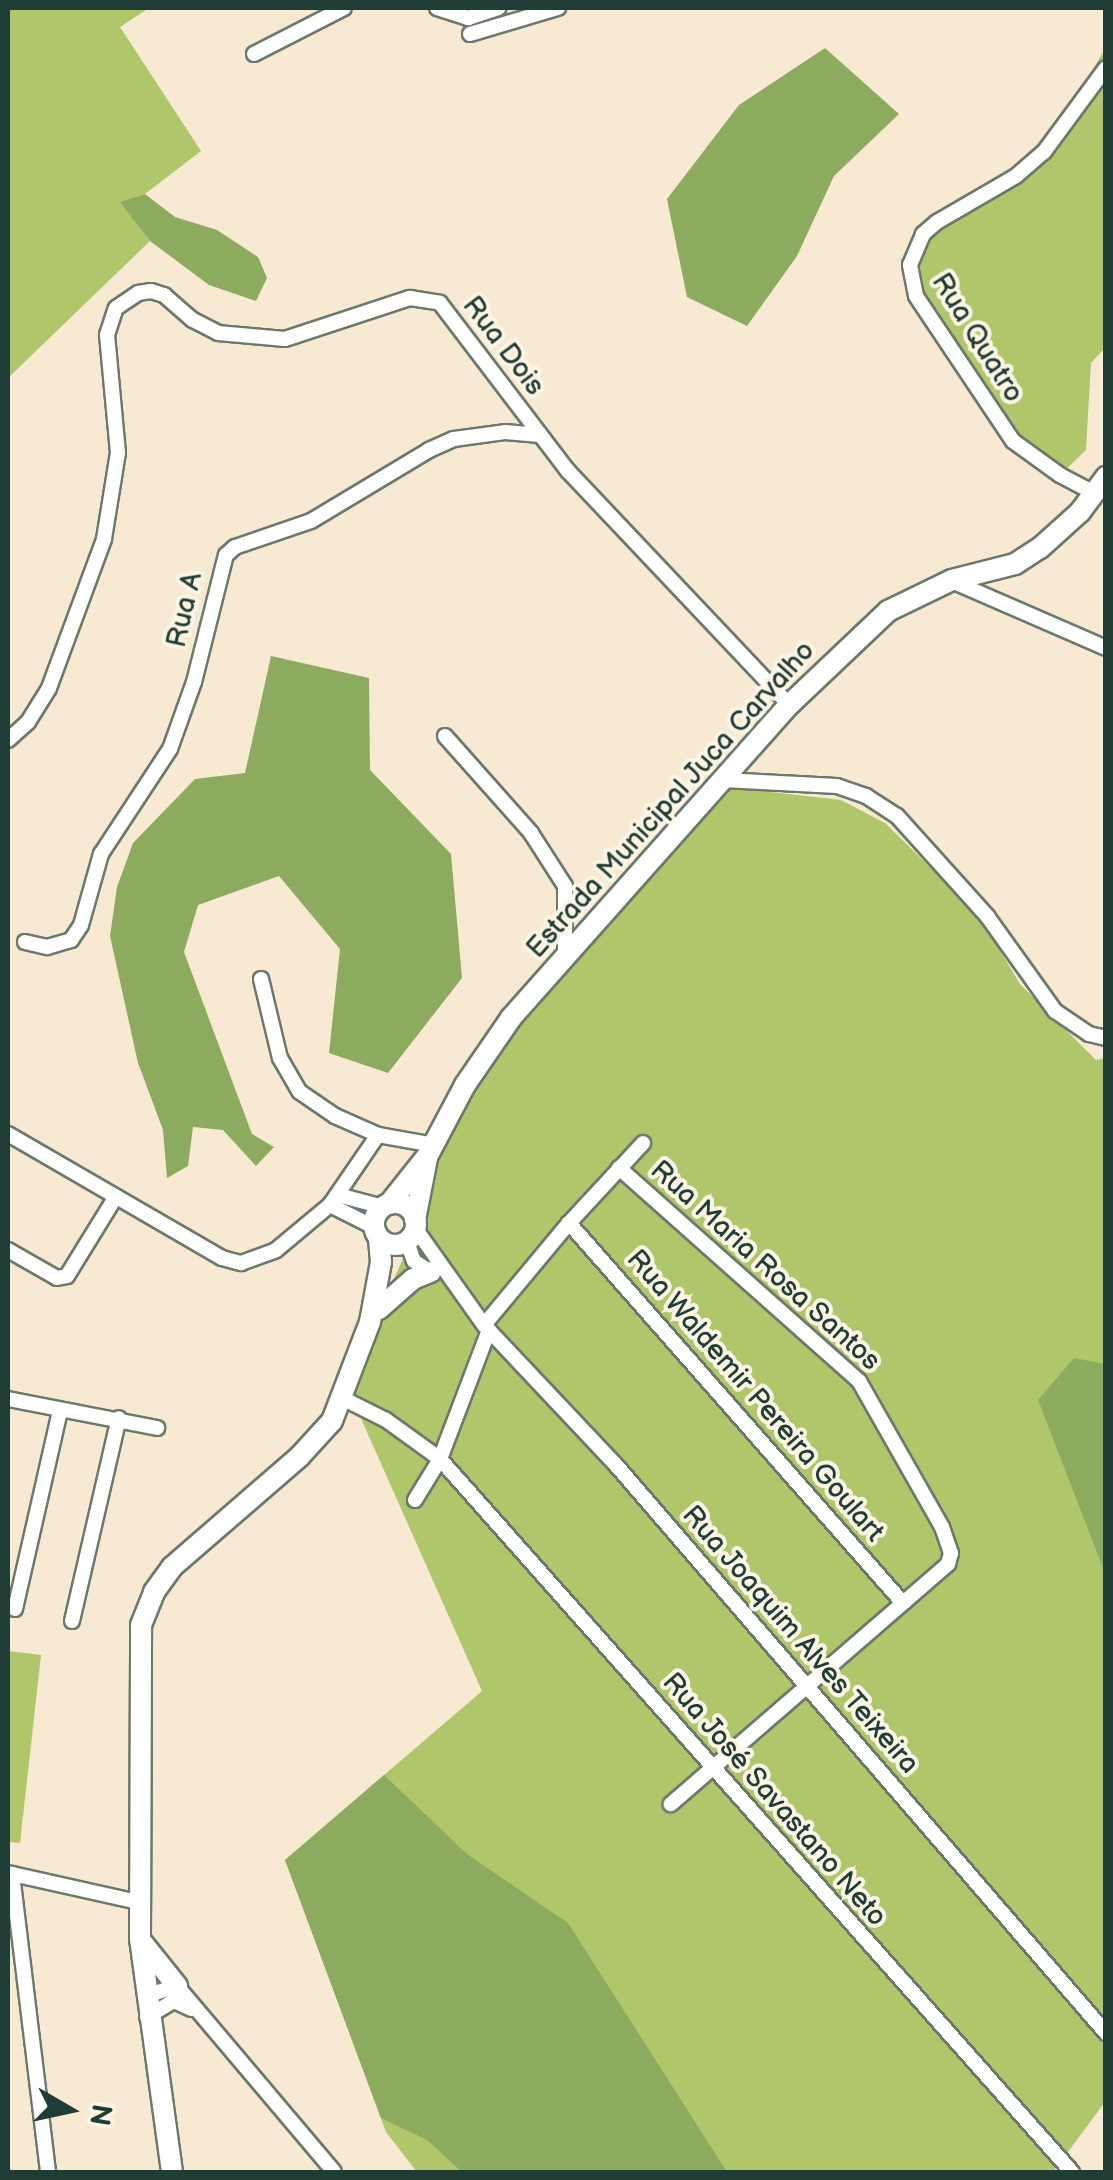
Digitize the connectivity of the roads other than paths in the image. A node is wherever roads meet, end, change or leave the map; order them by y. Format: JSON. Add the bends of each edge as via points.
{"nodes":[{"id":1,"x":344,"y":8,"type":"edge"},
{"id":2,"x":437,"y":8,"type":"edge"},
{"id":3,"x":498,"y":8,"type":"edge"},
{"id":4,"x":558,"y":8,"type":"edge"},
{"id":5,"x":470,"y":34,"type":"dead end"},
{"id":6,"x":254,"y":54,"type":"dead end"},
{"id":7,"x":1106,"y":68,"type":"edge"},
{"id":8,"x":537,"y":435,"type":"junction"},
{"id":9,"x":1101,"y":486,"type":"edge"},
{"id":10,"x":952,"y":580,"type":"junction"},
{"id":11,"x":1106,"y":648,"type":"edge"},
{"id":12,"x":789,"y":706,"type":"junction"},
{"id":13,"x":446,"y":736,"type":"dead end"},
{"id":14,"x":8,"y":740,"type":"edge"},
{"id":15,"x":722,"y":780,"type":"junction"},
{"id":16,"x":25,"y":942,"type":"dead end"},
{"id":17,"x":565,"y":958,"type":"junction"},
{"id":18,"x":261,"y":979,"type":"dead end"},
{"id":19,"x":1106,"y":1038,"type":"edge"},
{"id":20,"x":8,"y":1134,"type":"edge"},
{"id":21,"x":378,"y":1135,"type":"junction"},
{"id":22,"x":643,"y":1143,"type":"dead end"},
{"id":23,"x":431,"y":1150,"type":"junction"},
{"id":24,"x":619,"y":1168,"type":"junction"},
{"id":25,"x":115,"y":1198,"type":"junction"},
{"id":26,"x":334,"y":1200,"type":"junction"},
{"id":27,"x":381,"y":1219,"type":"junction"},
{"id":28,"x":568,"y":1222,"type":"junction"},
{"id":29,"x":410,"y":1233,"type":"junction"},
{"id":30,"x":8,"y":1250,"type":"edge"},
{"id":31,"x":430,"y":1272,"type":"junction"},
{"id":32,"x":452,"y":1284,"type":"junction"},
{"id":33,"x":375,"y":1315,"type":"junction"},
{"id":34,"x":487,"y":1327,"type":"junction"},
{"id":35,"x":8,"y":1399,"type":"edge"},
{"id":36,"x":344,"y":1399,"type":"junction"},
{"id":37,"x":60,"y":1411,"type":"junction"},
{"id":38,"x":118,"y":1418,"type":"junction"},
{"id":39,"x":157,"y":1428,"type":"dead end"},
{"id":40,"x":440,"y":1458,"type":"junction"},
{"id":41,"x":415,"y":1500,"type":"dead end"},
{"id":42,"x":903,"y":1604,"type":"junction"},
{"id":43,"x":15,"y":1609,"type":"dead end"},
{"id":44,"x":72,"y":1621,"type":"dead end"},
{"id":45,"x":809,"y":1686,"type":"junction"},
{"id":46,"x":712,"y":1769,"type":"junction"},
{"id":47,"x":670,"y":1804,"type":"dead end"},
{"id":48,"x":10,"y":1873,"type":"edge"},
{"id":49,"x":138,"y":1902,"type":"junction"},
{"id":50,"x":140,"y":1939,"type":"junction"},
{"id":51,"x":178,"y":1986,"type":"junction"},
{"id":52,"x":146,"y":2006,"type":"junction"},
{"id":53,"x":200,"y":2016,"type":"junction"},
{"id":54,"x":1106,"y":2033,"type":"edge"},
{"id":55,"x":48,"y":2172,"type":"edge"},
{"id":56,"x":172,"y":2172,"type":"edge"},
{"id":57,"x":334,"y":2172,"type":"edge"},
{"id":58,"x":1072,"y":2172,"type":"edge"}],
"edges":[{"from":1,"to":6,"type":"street"},
{"from":2,"to":3,"type":"street","via":[[468,18]]},
{"from":4,"to":5,"type":"street"},
{"from":7,"to":9,"type":"street","name":"Rua Quatro","via":[[1044,152],[937,222],[910,264],[916,296],[1013,441],[1060,475]]},
{"from":8,"to":12,"type":"street","name":"Rua Dois"},
{"from":8,"to":14,"type":"street","name":"Rua Dois","via":[[440,304],[410,298],[286,339],[218,333],[164,295],[125,300],[108,336],[118,453],[104,538],[49,688]]},
{"from":8,"to":16,"type":"street","name":"Rua A","via":[[454,439],[311,520],[226,555],[170,749],[101,854],[81,924],[72,940],[47,947]]},
{"from":9,"to":10,"type":"street","name":"Estrada Municipal Juca Carvalho","via":[[1016,564]]},
{"from":10,"to":11,"type":"street"},
{"from":10,"to":12,"type":"street","name":"Estrada Municipal Juca Carvalho","via":[[888,611]]},
{"from":12,"to":15,"type":"street","name":"Estrada Municipal Juca Carvalho"},
{"from":13,"to":17,"type":"street","via":[[531,832],[565,886]]},
{"from":15,"to":17,"type":"street","name":"Estrada Municipal Juca Carvalho"},
{"from":15,"to":19,"type":"street","via":[[837,786],[897,816],[987,916],[1039,994],[1073,1026]]},
{"from":17,"to":23,"type":"street","name":"Estrada Municipal Juca Carvalho","via":[[511,1018]]},
{"from":18,"to":21,"type":"street","via":[[292,1081],[335,1116]]},
{"from":20,"to":25,"type":"street"},
{"from":21,"to":23,"type":"street"},
{"from":21,"to":26,"type":"street"},
{"from":22,"to":24,"type":"street"},
{"from":23,"to":27,"type":"street"},
{"from":23,"to":29,"type":"street"},
{"from":24,"to":28,"type":"street"},
{"from":24,"to":42,"type":"street","name":"Rua Maria Rosa Santos","via":[[859,1381],[949,1542],[948,1564]]},
{"from":25,"to":26,"type":"street","via":[[241,1264],[276,1250]]},
{"from":25,"to":30,"type":"street","via":[[68,1276],[57,1278]]},
{"from":26,"to":27,"type":"street"},
{"from":27,"to":29,"type":"street","via":[[391,1245]]},
{"from":27,"to":29,"type":"street","via":[[408,1208]]},
{"from":27,"to":33,"type":"street"},
{"from":28,"to":34,"type":"street"},
{"from":28,"to":42,"type":"street","name":"Rua Waldemir Pereira Goulart"},
{"from":29,"to":31,"type":"street","via":[[414,1260]]},
{"from":29,"to":32,"type":"street","name":"Rua Joaquim Alves Teixeira"},
{"from":29,"to":33,"type":"street"},
{"from":31,"to":32,"type":"street"},
{"from":31,"to":33,"type":"street","via":[[404,1285]]},
{"from":32,"to":34,"type":"street","name":"Rua Joaquim Alves Teixeira"},
{"from":33,"to":36,"type":"street"},
{"from":34,"to":40,"type":"street"},
{"from":34,"to":45,"type":"street","name":"Rua Joaquim Alves Teixeira"},
{"from":35,"to":37,"type":"street"},
{"from":36,"to":40,"type":"street","name":"Rua José Savastano Neto"},
{"from":36,"to":49,"type":"street","via":[[319,1438],[172,1567],[144,1614]]},
{"from":37,"to":38,"type":"street"},
{"from":37,"to":43,"type":"street"},
{"from":38,"to":39,"type":"street"},
{"from":38,"to":44,"type":"street"},
{"from":40,"to":41,"type":"street"},
{"from":40,"to":46,"type":"street","name":"Rua José Savastano Neto"},
{"from":42,"to":45,"type":"street"},
{"from":45,"to":46,"type":"street"},
{"from":45,"to":54,"type":"street","name":"Rua Joaquim Alves Teixeira"},
{"from":46,"to":47,"type":"street"},
{"from":46,"to":58,"type":"street","name":"Rua José Savastano Neto"},
{"from":48,"to":49,"type":"street"},
{"from":48,"to":55,"type":"street"},
{"from":49,"to":50,"type":"street"},
{"from":50,"to":51,"type":"street"},
{"from":50,"to":52,"type":"street"},
{"from":51,"to":52,"type":"street"},
{"from":51,"to":53,"type":"street"},
{"from":52,"to":53,"type":"street","via":[[174,2001]]},
{"from":52,"to":56,"type":"street"},
{"from":53,"to":57,"type":"street"}]}
